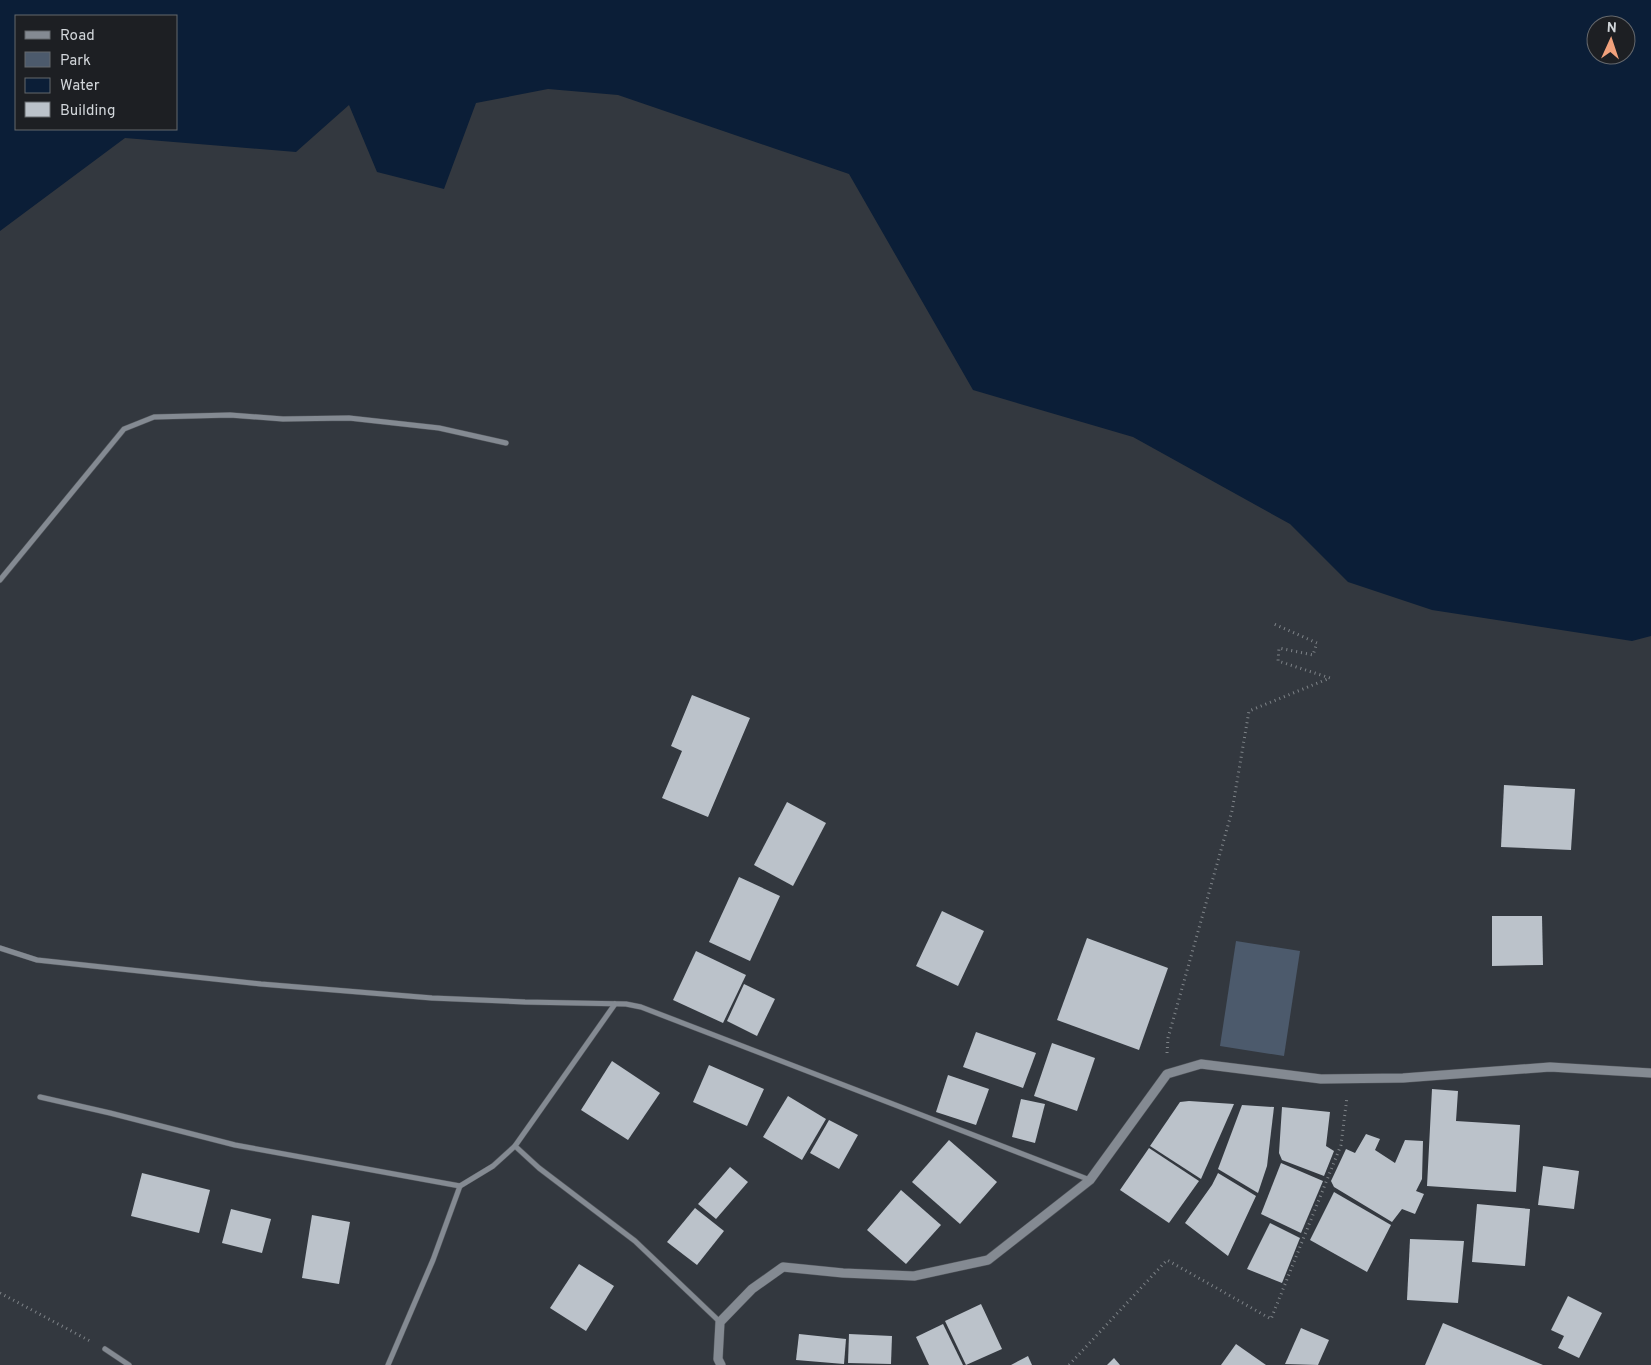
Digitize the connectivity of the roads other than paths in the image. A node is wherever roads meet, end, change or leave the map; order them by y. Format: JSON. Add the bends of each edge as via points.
{"nodes":[{"id":1,"x":506,"y":443,"type":"dead end"},
{"id":2,"x":0,"y":580,"type":"edge"},
{"id":3,"x":0,"y":948,"type":"edge"},
{"id":4,"x":615,"y":1004,"type":"junction"},
{"id":5,"x":1651,"y":1073,"type":"edge"},
{"id":6,"x":40,"y":1097,"type":"dead end"},
{"id":7,"x":515,"y":1146,"type":"junction"},
{"id":8,"x":1090,"y":1180,"type":"junction"},
{"id":9,"x":460,"y":1186,"type":"junction"},
{"id":10,"x":720,"y":1322,"type":"junction"},
{"id":11,"x":105,"y":1349,"type":"road end"},
{"id":12,"x":129,"y":1365,"type":"edge"},
{"id":13,"x":388,"y":1365,"type":"edge"},
{"id":14,"x":721,"y":1365,"type":"edge"}],
"edges":[{"from":1,"to":2,"type":"street","via":[[439,428],[349,418],[154,417],[124,429]]},
{"from":3,"to":4,"type":"street","via":[[37,960],[261,984],[432,998]]},
{"from":4,"to":7,"type":"street"},
{"from":4,"to":8,"type":"street","via":[[641,1007]]},
{"from":5,"to":8,"type":"street","via":[[1550,1067],[1403,1078],[1320,1079],[1201,1064],[1167,1074]]},
{"from":6,"to":9,"type":"street","via":[[235,1145]]},
{"from":7,"to":9,"type":"street","via":[[493,1166]]},
{"from":7,"to":10,"type":"street","via":[[635,1241]]},
{"from":8,"to":10,"type":"street","via":[[988,1260],[914,1276],[783,1267],[752,1289]]},
{"from":9,"to":13,"type":"street","via":[[433,1260]]},
{"from":10,"to":14,"type":"street","via":[[718,1359]]},
{"from":11,"to":12,"type":"street"}]}
